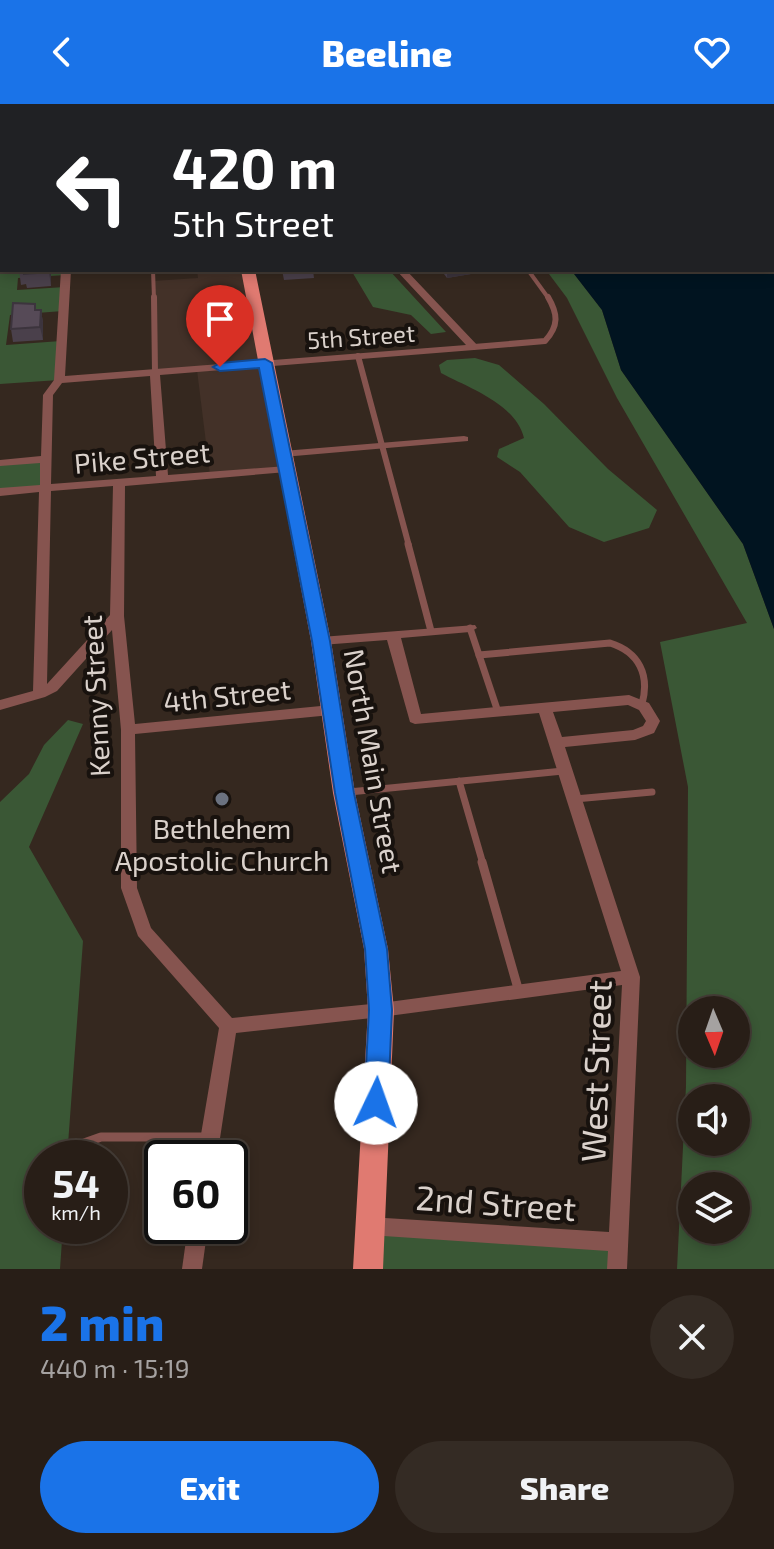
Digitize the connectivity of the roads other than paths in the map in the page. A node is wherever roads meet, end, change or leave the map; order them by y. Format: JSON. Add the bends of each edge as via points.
{"nodes":[{"id":1,"x":66,"y":272,"type":"edge"},
{"id":2,"x":153,"y":272,"type":"edge"},
{"id":3,"x":248,"y":272,"type":"edge"},
{"id":4,"x":403,"y":272,"type":"edge"},
{"id":5,"x":529,"y":272,"type":"edge"},
{"id":6,"x":474,"y":347,"type":"junction"},
{"id":7,"x":358,"y":356,"type":"junction"},
{"id":8,"x":265,"y":363,"type":"junction"},
{"id":9,"x":155,"y":373,"type":"junction"},
{"id":10,"x":59,"y":380,"type":"junction"},
{"id":11,"x":464,"y":439,"type":"dead end"},
{"id":12,"x":381,"y":446,"type":"junction"},
{"id":13,"x":46,"y":459,"type":"junction"},
{"id":14,"x":285,"y":462,"type":"junction"},
{"id":15,"x":0,"y":463,"type":"edge"},
{"id":16,"x":162,"y":479,"type":"junction"},
{"id":17,"x":119,"y":483,"type":"junction"},
{"id":18,"x":45,"y":488,"type":"junction"},
{"id":19,"x":0,"y":492,"type":"edge"},
{"id":20,"x":117,"y":616,"type":"junction"},
{"id":21,"x":470,"y":628,"type":"joint"},
{"id":22,"x":431,"y":631,"type":"junction"},
{"id":23,"x":393,"y":635,"type":"junction"},
{"id":24,"x":321,"y":641,"type":"junction"},
{"id":25,"x":479,"y":655,"type":"junction"},
{"id":26,"x":40,"y":694,"type":"junction"},
{"id":27,"x":642,"y":704,"type":"junction"},
{"id":28,"x":0,"y":705,"type":"edge"},
{"id":29,"x":545,"y":708,"type":"junction"},
{"id":30,"x":331,"y":710,"type":"junction"},
{"id":31,"x":498,"y":712,"type":"junction"},
{"id":32,"x":128,"y":730,"type":"junction"},
{"id":33,"x":556,"y":743,"type":"junction"},
{"id":34,"x":566,"y":770,"type":"junction"},
{"id":35,"x":459,"y":781,"type":"junction"},
{"id":36,"x":652,"y":792,"type":"dead end"},
{"id":37,"x":344,"y":793,"type":"junction"},
{"id":38,"x":575,"y":799,"type":"junction"},
{"id":39,"x":631,"y":977,"type":"junction"},
{"id":40,"x":519,"y":992,"type":"junction"},
{"id":41,"x":381,"y":1010,"type":"junction"},
{"id":42,"x":228,"y":1026,"type":"junction"},
{"id":43,"x":210,"y":1137,"type":"junction"},
{"id":44,"x":92,"y":1140,"type":"edge"},
{"id":45,"x":210,"y":1140,"type":"edge"},
{"id":46,"x":369,"y":1226,"type":"junction"},
{"id":47,"x":619,"y":1242,"type":"junction"},
{"id":48,"x":195,"y":1244,"type":"edge"},
{"id":49,"x":192,"y":1269,"type":"edge"},
{"id":50,"x":368,"y":1269,"type":"edge"},
{"id":51,"x":617,"y":1269,"type":"edge"}],
"edges":[{"from":1,"to":10,"type":"street"},
{"from":2,"to":9,"type":"lane"},
{"from":3,"to":8,"type":"main road","name":"North Main Street"},
{"from":4,"to":6,"type":"street"},
{"from":5,"to":6,"type":"lane","via":[[555,308],[558,322],[553,335],[545,341]]},
{"from":6,"to":7,"type":"street","name":"5th Street"},
{"from":7,"to":8,"type":"street","name":"5th Street"},
{"from":7,"to":12,"type":"lane"},
{"from":8,"to":9,"type":"street","name":"5th Street"},
{"from":8,"to":14,"type":"main road","name":"North Main Street"},
{"from":9,"to":10,"type":"street","name":"5th Street"},
{"from":9,"to":16,"type":"street"},
{"from":10,"to":13,"type":"street","via":[[48,395]]},
{"from":11,"to":12,"type":"street","name":"Pike Street"},
{"from":12,"to":14,"type":"street","name":"Pike Street"},
{"from":12,"to":22,"type":"lane"},
{"from":13,"to":15,"type":"street"},
{"from":13,"to":18,"type":"street"},
{"from":14,"to":16,"type":"street","name":"Pike Street"},
{"from":14,"to":24,"type":"main road","name":"North Main Street"},
{"from":16,"to":17,"type":"street","name":"Pike Street"},
{"from":17,"to":18,"type":"street","name":"Pike Street"},
{"from":17,"to":20,"type":"street","name":"Kenny Street"},
{"from":18,"to":19,"type":"street","name":"Pike Street"},
{"from":18,"to":26,"type":"street"},
{"from":20,"to":26,"type":"street","via":[[52,688]]},
{"from":20,"to":32,"type":"street","name":"Kenny Street"},
{"from":21,"to":22,"type":"street"},
{"from":21,"to":25,"type":"lane"},
{"from":22,"to":23,"type":"street"},
{"from":23,"to":24,"type":"street"},
{"from":23,"to":31,"type":"street","via":[[415,719]]},
{"from":24,"to":30,"type":"main road","name":"North Main Street"},
{"from":25,"to":27,"type":"lane","via":[[621,645],[637,659],[647,683]]},
{"from":25,"to":31,"type":"lane"},
{"from":26,"to":28,"type":"street"},
{"from":27,"to":29,"type":"street","via":[[629,700]]},
{"from":27,"to":33,"type":"street","via":[[653,721],[649,729]]},
{"from":29,"to":31,"type":"street"},
{"from":29,"to":33,"type":"street","name":"West Street"},
{"from":30,"to":32,"type":"street","name":"4th Street"},
{"from":30,"to":37,"type":"main road","name":"North Main Street"},
{"from":32,"to":42,"type":"street","name":"Kenny Street","via":[[129,888],[144,931]]},
{"from":33,"to":34,"type":"street","name":"West Street"},
{"from":34,"to":35,"type":"lane"},
{"from":34,"to":38,"type":"street","name":"West Street"},
{"from":35,"to":37,"type":"lane"},
{"from":35,"to":40,"type":"lane"},
{"from":36,"to":38,"type":"lane"},
{"from":37,"to":41,"type":"main road","name":"North Main Street","via":[[376,949]]},
{"from":38,"to":39,"type":"street","name":"West Street"},
{"from":39,"to":40,"type":"street"},
{"from":39,"to":47,"type":"street","name":"West Street"},
{"from":40,"to":41,"type":"street"},
{"from":41,"to":42,"type":"street"},
{"from":41,"to":46,"type":"main road","name":"North Main Street"},
{"from":42,"to":43,"type":"street"},
{"from":43,"to":44,"type":"lane"},
{"from":43,"to":45,"type":"street"},
{"from":46,"to":47,"type":"street","name":"2nd Street"},
{"from":46,"to":50,"type":"main road","name":"North Main Street"},
{"from":47,"to":51,"type":"street","name":"West Street"},
{"from":48,"to":49,"type":"street"}]}
